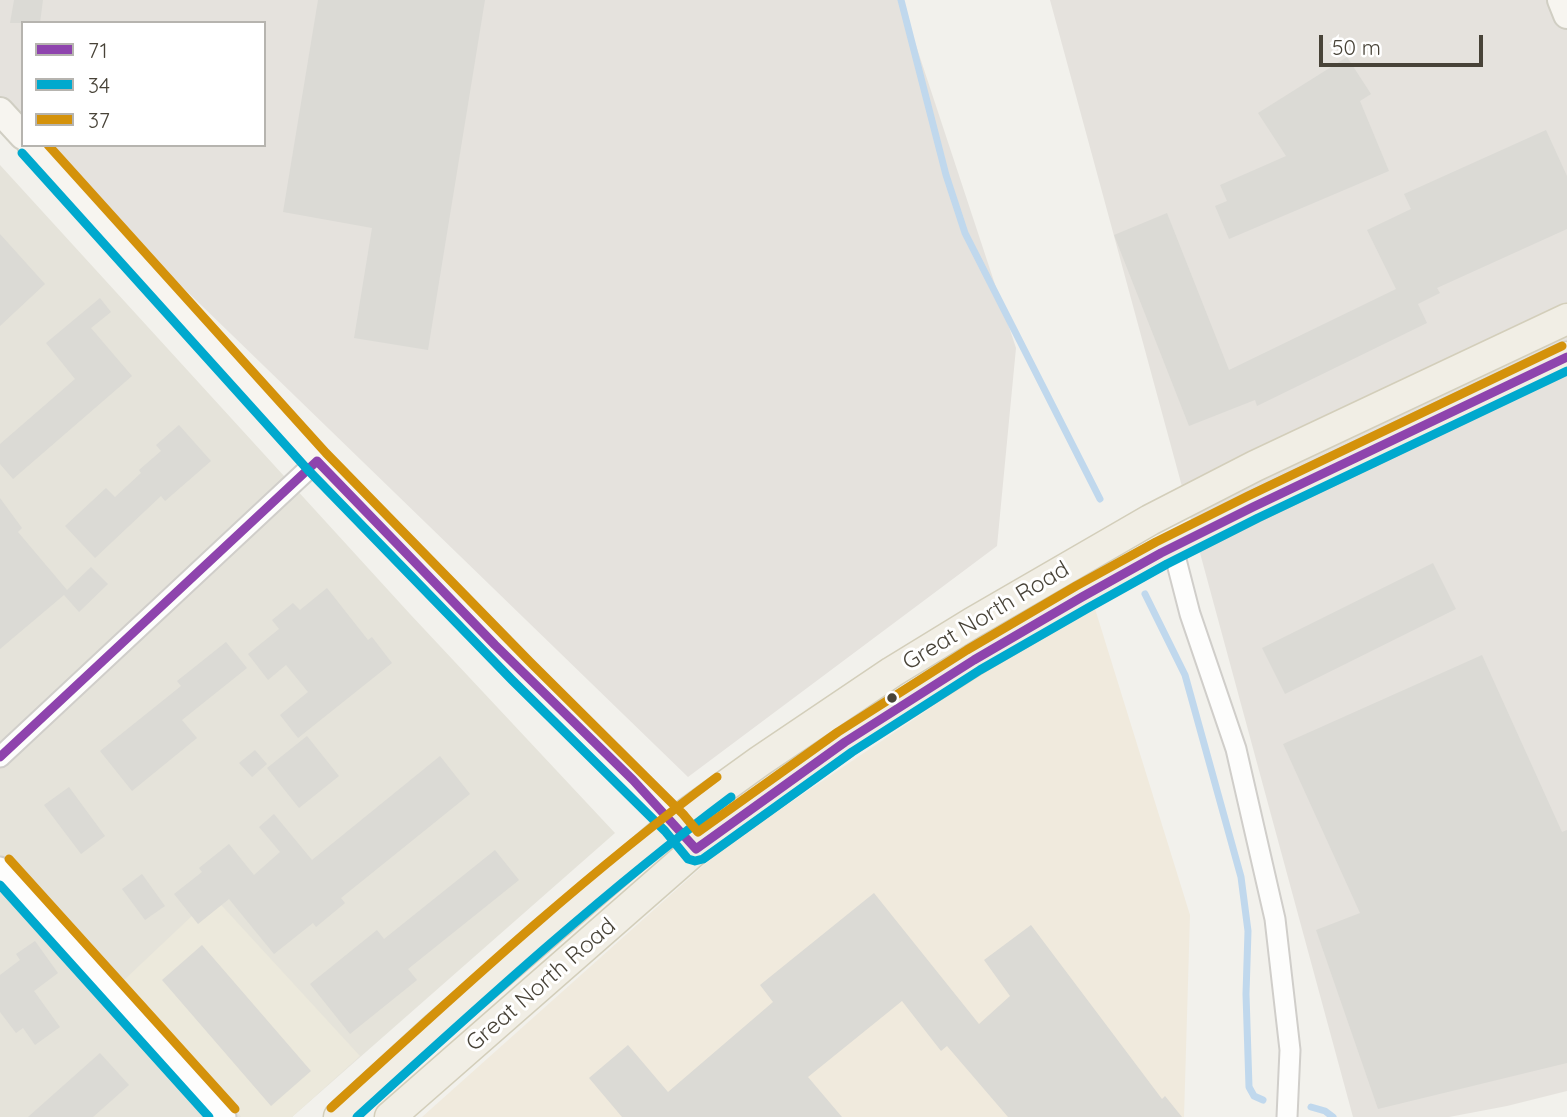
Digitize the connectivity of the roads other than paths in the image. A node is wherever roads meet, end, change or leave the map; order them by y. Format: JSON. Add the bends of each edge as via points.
{"nodes":[{"id":1,"x":1561,"y":0,"type":"edge"},
{"id":2,"x":1567,"y":15,"type":"edge"},
{"id":3,"x":0,"y":111,"type":"edge"},
{"id":4,"x":21,"y":134,"type":"edge"},
{"id":5,"x":33,"y":147,"type":"edge"},
{"id":6,"x":1567,"y":319,"type":"edge"},
{"id":7,"x":1567,"y":357,"type":"edge"},
{"id":8,"x":317,"y":461,"type":"junction"},
{"id":9,"x":1173,"y":548,"type":"junction"},
{"id":10,"x":0,"y":757,"type":"edge"},
{"id":11,"x":674,"y":823,"type":"junction"},
{"id":12,"x":696,"y":849,"type":"junction"},
{"id":13,"x":0,"y":866,"type":"edge"},
{"id":14,"x":226,"y":1117,"type":"edge"},
{"id":15,"x":339,"y":1117,"type":"edge"},
{"id":16,"x":390,"y":1117,"type":"edge"},
{"id":17,"x":1287,"y":1117,"type":"edge"}],
"edges":[{"from":1,"to":2,"type":"street"},
{"from":3,"to":4,"type":"street"},
{"from":5,"to":8,"type":"street"},
{"from":6,"to":11,"type":"main road","name":"Great North Road","via":[[1255,467],[1105,545],[892,672]]},
{"from":7,"to":9,"type":"main road","name":"Great North Road"},
{"from":8,"to":10,"type":"street"},
{"from":8,"to":11,"type":"street"},
{"from":9,"to":12,"type":"main road","name":"Great North Road","via":[[909,701]]},
{"from":9,"to":17,"type":"street","via":[[1190,614],[1236,749],[1275,919],[1290,1049]]},
{"from":11,"to":12,"type":"street"},
{"from":11,"to":15,"type":"main road","name":"Great North Road"},
{"from":12,"to":16,"type":"main road","name":"Great North Road"},
{"from":13,"to":14,"type":"street"}]}
